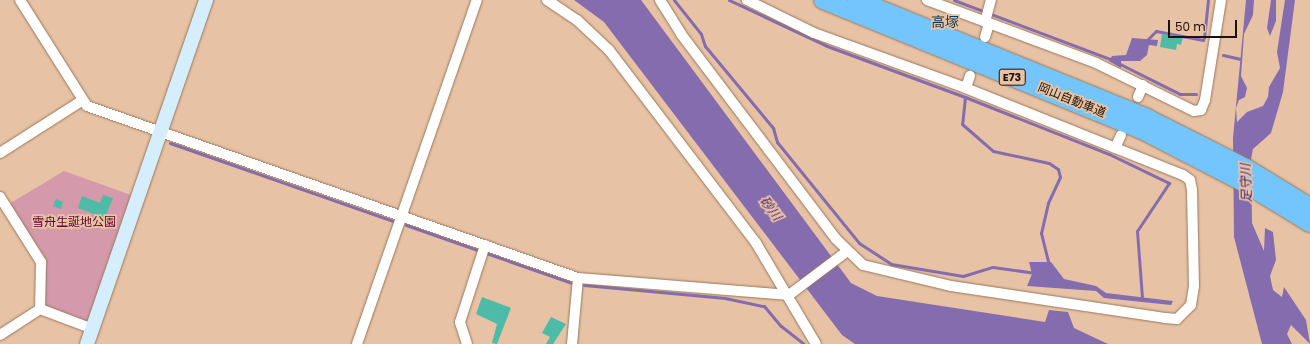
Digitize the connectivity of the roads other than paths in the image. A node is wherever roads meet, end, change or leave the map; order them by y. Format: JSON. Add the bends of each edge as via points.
{"nodes":[{"id":1,"x":20,"y":0,"type":"edge"},
{"id":2,"x":206,"y":0,"type":"edge"},
{"id":3,"x":477,"y":0,"type":"edge"},
{"id":4,"x":547,"y":0,"type":"edge"},
{"id":5,"x":660,"y":0,"type":"edge"},
{"id":6,"x":747,"y":0,"type":"edge"},
{"id":7,"x":823,"y":0,"type":"edge"},
{"id":8,"x":857,"y":0,"type":"edge"},
{"id":9,"x":927,"y":0,"type":"edge"},
{"id":10,"x":1221,"y":0,"type":"edge"},
{"id":11,"x":768,"y":5,"type":"edge"},
{"id":12,"x":988,"y":14,"type":"edge"},
{"id":13,"x":985,"y":37,"type":"dead end"},
{"id":14,"x":970,"y":76,"type":"dead end"},
{"id":15,"x":1143,"y":85,"type":"junction"},
{"id":16,"x":966,"y":88,"type":"junction"},
{"id":17,"x":1138,"y":97,"type":"dead end"},
{"id":18,"x":83,"y":100,"type":"junction"},
{"id":19,"x":161,"y":132,"type":"junction"},
{"id":20,"x":1121,"y":135,"type":"dead end"},
{"id":21,"x":1115,"y":148,"type":"junction"},
{"id":22,"x":1200,"y":151,"type":"junction"},
{"id":23,"x":0,"y":153,"type":"edge"},
{"id":24,"x":0,"y":197,"type":"edge"},
{"id":25,"x":1310,"y":207,"type":"edge"},
{"id":26,"x":401,"y":216,"type":"junction"},
{"id":27,"x":1310,"y":223,"type":"edge"},
{"id":28,"x":483,"y":250,"type":"junction"},
{"id":29,"x":844,"y":254,"type":"junction"},
{"id":30,"x":578,"y":278,"type":"junction"},
{"id":31,"x":791,"y":293,"type":"junction"},
{"id":32,"x":40,"y":309,"type":"junction"},
{"id":33,"x":93,"y":329,"type":"junction"},
{"id":34,"x":0,"y":335,"type":"edge"},
{"id":35,"x":87,"y":344,"type":"edge"},
{"id":36,"x":357,"y":344,"type":"edge"},
{"id":37,"x":467,"y":344,"type":"edge"},
{"id":38,"x":572,"y":344,"type":"edge"},
{"id":39,"x":816,"y":344,"type":"edge"}],
"edges":[{"from":1,"to":18,"type":"street"},
{"from":2,"to":19,"type":"street"},
{"from":3,"to":26,"type":"street"},
{"from":4,"to":31,"type":"street","via":[[576,20],[610,50],[756,242]]},
{"from":5,"to":29,"type":"street","via":[[681,34]]},
{"from":6,"to":11,"type":"street"},
{"from":7,"to":22,"type":"highway","name":"岡山自動車道","number":"E73"},
{"from":8,"to":22,"type":"highway","name":"岡山自動車道","number":"E73","via":[[1066,83]]},
{"from":9,"to":12,"type":"street"},
{"from":10,"to":15,"type":"street","via":[[1201,110],[1188,110]]},
{"from":11,"to":16,"type":"street","via":[[814,33]]},
{"from":12,"to":13,"type":"street"},
{"from":12,"to":15,"type":"street"},
{"from":14,"to":16,"type":"street"},
{"from":15,"to":17,"type":"street"},
{"from":16,"to":21,"type":"street"},
{"from":18,"to":19,"type":"street","via":[[87,106]]},
{"from":18,"to":23,"type":"street"},
{"from":19,"to":26,"type":"street"},
{"from":19,"to":33,"type":"street"},
{"from":20,"to":21,"type":"street"},
{"from":21,"to":29,"type":"street","via":[[1190,180],[1194,297],[1185,314],[1177,319],[951,286],[877,271]]},
{"from":22,"to":25,"type":"highway","name":"岡山自動車道","number":"E73"},
{"from":22,"to":27,"type":"highway","name":"岡山自動車道","number":"E73"},
{"from":24,"to":32,"type":"street","via":[[41,262]]},
{"from":26,"to":28,"type":"street"},
{"from":26,"to":36,"type":"street"},
{"from":28,"to":30,"type":"street"},
{"from":28,"to":37,"type":"street","via":[[460,322]]},
{"from":29,"to":31,"type":"street"},
{"from":30,"to":31,"type":"street"},
{"from":30,"to":38,"type":"street"},
{"from":31,"to":39,"type":"street"},
{"from":32,"to":33,"type":"street"},
{"from":32,"to":34,"type":"street"},
{"from":33,"to":35,"type":"street"}]}
